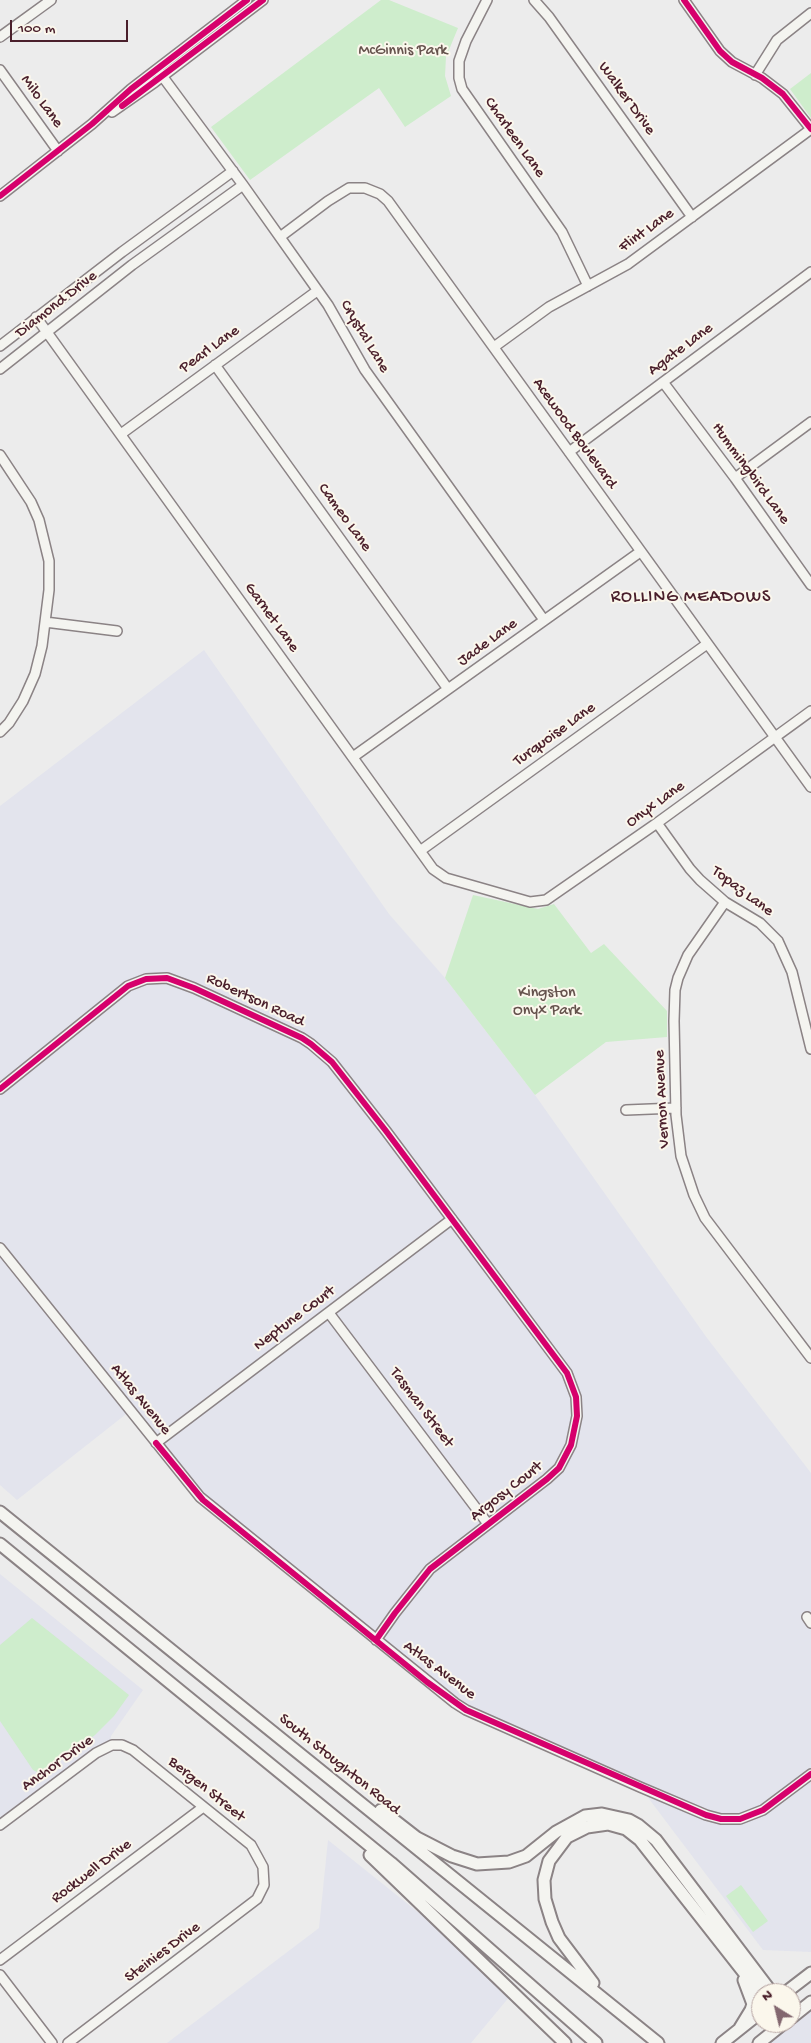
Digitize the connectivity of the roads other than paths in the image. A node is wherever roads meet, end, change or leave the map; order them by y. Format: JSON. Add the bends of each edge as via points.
{"nodes":[{"id":1,"x":51,"y":0,"type":"edge"},
{"id":2,"x":247,"y":0,"type":"edge"},
{"id":3,"x":263,"y":0,"type":"edge"},
{"id":4,"x":487,"y":0,"type":"edge"},
{"id":5,"x":534,"y":0,"type":"edge"},
{"id":6,"x":684,"y":0,"type":"edge"},
{"id":7,"x":811,"y":14,"type":"edge"},
{"id":8,"x":0,"y":37,"type":"edge"},
{"id":9,"x":0,"y":70,"type":"edge"},
{"id":10,"x":160,"y":73,"type":"junction"},
{"id":11,"x":755,"y":75,"type":"junction"},
{"id":12,"x":811,"y":129,"type":"edge"},
{"id":13,"x":58,"y":151,"type":"junction"},
{"id":14,"x":233,"y":171,"type":"junction"},
{"id":15,"x":243,"y":185,"type":"junction"},
{"id":16,"x":0,"y":196,"type":"edge"},
{"id":17,"x":692,"y":217,"type":"junction"},
{"id":18,"x":280,"y":237,"type":"junction"},
{"id":19,"x":122,"y":252,"type":"junction"},
{"id":20,"x":132,"y":265,"type":"junction"},
{"id":21,"x":811,"y":272,"type":"edge"},
{"id":22,"x":588,"y":286,"type":"junction"},
{"id":23,"x":317,"y":291,"type":"junction"},
{"id":24,"x":36,"y":317,"type":"junction"},
{"id":25,"x":47,"y":332,"type":"junction"},
{"id":26,"x":0,"y":346,"type":"edge"},
{"id":27,"x":494,"y":347,"type":"junction"},
{"id":28,"x":215,"y":365,"type":"junction"},
{"id":29,"x":0,"y":369,"type":"edge"},
{"id":30,"x":663,"y":382,"type":"junction"},
{"id":31,"x":811,"y":422,"type":"edge"},
{"id":32,"x":121,"y":434,"type":"junction"},
{"id":33,"x":569,"y":452,"type":"junction"},
{"id":34,"x":0,"y":456,"type":"edge"},
{"id":35,"x":735,"y":478,"type":"junction"},
{"id":36,"x":640,"y":552,"type":"junction"},
{"id":37,"x":811,"y":568,"type":"edge"},
{"id":38,"x":803,"y":574,"type":"junction"},
{"id":39,"x":811,"y":585,"type":"edge"},
{"id":40,"x":544,"y":620,"type":"junction"},
{"id":41,"x":46,"y":622,"type":"junction"},
{"id":42,"x":117,"y":631,"type":"dead end"},
{"id":43,"x":707,"y":644,"type":"junction"},
{"id":44,"x":448,"y":689,"type":"junction"},
{"id":45,"x":811,"y":711,"type":"edge"},
{"id":46,"x":0,"y":732,"type":"edge"},
{"id":47,"x":774,"y":737,"type":"junction"},
{"id":48,"x":353,"y":757,"type":"junction"},
{"id":49,"x":811,"y":787,"type":"edge"},
{"id":50,"x":657,"y":823,"type":"junction"},
{"id":51,"x":420,"y":850,"type":"junction"},
{"id":52,"x":511,"y":897,"type":"joint"},
{"id":53,"x":725,"y":902,"type":"junction"},
{"id":54,"x":811,"y":1049,"type":"edge"},
{"id":55,"x":0,"y":1090,"type":"edge"},
{"id":56,"x":676,"y":1108,"type":"junction"},
{"id":57,"x":626,"y":1110,"type":"dead end"},
{"id":58,"x":452,"y":1219,"type":"junction"},
{"id":59,"x":0,"y":1248,"type":"edge"},
{"id":60,"x":329,"y":1313,"type":"junction"},
{"id":61,"x":811,"y":1358,"type":"edge"},
{"id":62,"x":156,"y":1443,"type":"junction"},
{"id":63,"x":0,"y":1512,"type":"edge"},
{"id":64,"x":488,"y":1524,"type":"junction"},
{"id":65,"x":0,"y":1544,"type":"edge"},
{"id":66,"x":376,"y":1640,"type":"junction"},
{"id":67,"x":194,"y":1668,"type":"junction"},
{"id":68,"x":109,"y":1746,"type":"joint"},
{"id":69,"x":811,"y":1774,"type":"edge"},
{"id":70,"x":312,"y":1799,"type":"junction"},
{"id":71,"x":202,"y":1808,"type":"junction"},
{"id":72,"x":0,"y":1825,"type":"edge"},
{"id":73,"x":265,"y":1879,"type":"joint"},
{"id":74,"x":732,"y":1957,"type":"junction"},
{"id":75,"x":0,"y":1960,"type":"edge"},
{"id":76,"x":811,"y":1973,"type":"edge"},
{"id":77,"x":0,"y":1975,"type":"edge"},
{"id":78,"x":752,"y":1983,"type":"edge"},
{"id":79,"x":764,"y":1983,"type":"edge"},
{"id":80,"x":798,"y":1983,"type":"edge"},
{"id":81,"x":811,"y":2002,"type":"edge"},
{"id":82,"x":801,"y":2010,"type":"edge"},
{"id":83,"x":623,"y":2015,"type":"junction"},
{"id":84,"x":751,"y":2020,"type":"edge"},
{"id":85,"x":740,"y":2028,"type":"junction"},
{"id":86,"x":772,"y":2033,"type":"edge"},
{"id":87,"x":52,"y":2043,"type":"edge"},
{"id":88,"x":68,"y":2043,"type":"edge"},
{"id":89,"x":565,"y":2043,"type":"edge"},
{"id":90,"x":596,"y":2043,"type":"edge"},
{"id":91,"x":658,"y":2043,"type":"edge"},
{"id":92,"x":722,"y":2043,"type":"edge"},
{"id":93,"x":759,"y":2043,"type":"edge"}],
"edges":[{"from":1,"to":8,"type":"street"},
{"from":2,"to":10,"type":"street"},
{"from":3,"to":10,"type":"street"},
{"from":4,"to":22,"type":"street","name":"Charleen Lane","via":[[459,61],[462,89],[562,232]]},
{"from":5,"to":17,"type":"street","name":"Walker Drive","via":[[549,16]]},
{"from":6,"to":11,"type":"street","via":[[720,51]]},
{"from":7,"to":11,"type":"street","via":[[777,40]]},
{"from":9,"to":13,"type":"street","name":"Milo Lane"},
{"from":10,"to":13,"type":"street","via":[[131,88]]},
{"from":10,"to":14,"type":"street","name":"Crystal Lane"},
{"from":11,"to":12,"type":"street","via":[[783,94]]},
{"from":12,"to":17,"type":"street","name":"Flint Lane"},
{"from":13,"to":16,"type":"street"},
{"from":14,"to":15,"type":"street","name":"Crystal Lane"},
{"from":14,"to":19,"type":"street","name":"Diamond Drive"},
{"from":15,"to":18,"type":"street","name":"Crystal Lane"},
{"from":15,"to":20,"type":"street","name":"Diamond Drive"},
{"from":17,"to":22,"type":"street","name":"Flint Lane","via":[[628,264]]},
{"from":18,"to":23,"type":"street","name":"Crystal Lane"},
{"from":18,"to":27,"type":"street","name":"Acewood Boulevard","via":[[349,188],[364,188],[380,194]]},
{"from":19,"to":20,"type":"street"},
{"from":19,"to":24,"type":"street","name":"Diamond Drive"},
{"from":20,"to":25,"type":"street","name":"Diamond Drive"},
{"from":21,"to":30,"type":"street","name":"Agate Lane"},
{"from":22,"to":27,"type":"street","name":"Flint Lane","via":[[550,307]]},
{"from":23,"to":28,"type":"street","name":"Pearl Lane"},
{"from":23,"to":40,"type":"street","name":"Crystal Lane","via":[[365,370]]},
{"from":24,"to":25,"type":"street","name":"Garnet Lane"},
{"from":24,"to":26,"type":"street","name":"Diamond Drive"},
{"from":25,"to":29,"type":"street","name":"Diamond Drive"},
{"from":25,"to":32,"type":"street","name":"Garnet Lane"},
{"from":27,"to":33,"type":"street","name":"Acewood Boulevard"},
{"from":28,"to":32,"type":"street","name":"Pearl Lane"},
{"from":28,"to":44,"type":"street","name":"Cameo Lane"},
{"from":30,"to":33,"type":"street","name":"Agate Lane"},
{"from":30,"to":35,"type":"street","name":"Hummingbird Lane"},
{"from":31,"to":35,"type":"street"},
{"from":32,"to":48,"type":"street","name":"Garnet Lane"},
{"from":33,"to":36,"type":"street","name":"Acewood Boulevard"},
{"from":34,"to":41,"type":"street","via":[[31,502],[45,541],[50,590]]},
{"from":35,"to":38,"type":"street","name":"Hummingbird Lane"},
{"from":36,"to":40,"type":"street","name":"Jade Lane"},
{"from":36,"to":43,"type":"street","name":"Acewood Boulevard"},
{"from":37,"to":38,"type":"street"},
{"from":38,"to":39,"type":"street","name":"Hummingbird Lane"},
{"from":40,"to":44,"type":"street","name":"Jade Lane"},
{"from":41,"to":42,"type":"street"},
{"from":41,"to":46,"type":"street","via":[[35,674],[23,701]]},
{"from":43,"to":47,"type":"street","name":"Acewood Boulevard"},
{"from":43,"to":51,"type":"street","name":"Turquoise Lane"},
{"from":44,"to":48,"type":"street","name":"Jade Lane"},
{"from":45,"to":47,"type":"street","name":"Onyx Lane"},
{"from":47,"to":49,"type":"street","name":"Acewood Boulevard"},
{"from":47,"to":50,"type":"street","name":"Onyx Lane"},
{"from":48,"to":51,"type":"street","name":"Garnet Lane"},
{"from":50,"to":52,"type":"street","name":"Onyx Lane","via":[[546,900],[530,902]]},
{"from":50,"to":53,"type":"street","name":"Topaz Lane","via":[[690,869]]},
{"from":51,"to":52,"type":"street","name":"Garnet Lane","via":[[433,869],[446,878]]},
{"from":53,"to":54,"type":"street","name":"Topaz Lane","via":[[760,923],[778,941],[792,972]]},
{"from":53,"to":56,"type":"street","name":"Vernon Avenue","via":[[688,955],[675,990]]},
{"from":55,"to":58,"type":"street","name":"Robertson Road","via":[[128,986],[146,979],[170,979],[316,1047],[332,1062]]},
{"from":56,"to":57,"type":"street"},
{"from":56,"to":61,"type":"street","name":"Vernon Avenue","via":[[681,1156],[700,1210]]},
{"from":58,"to":60,"type":"street","name":"Neptune Court"},
{"from":58,"to":64,"type":"street","name":"Argosy Court","via":[[567,1372],[576,1397],[575,1432],[559,1468]]},
{"from":59,"to":62,"type":"street","name":"Atlas Avenue"},
{"from":60,"to":62,"type":"street","name":"Neptune Court"},
{"from":60,"to":64,"type":"street","name":"Tasman Street"},
{"from":62,"to":66,"type":"street","name":"Atlas Avenue","via":[[203,1500]]},
{"from":63,"to":67,"type":"main road","name":"South Stoughton Road"},
{"from":64,"to":66,"type":"street","name":"Argosy Court","via":[[430,1569]]},
{"from":65,"to":70,"type":"main road"},
{"from":66,"to":69,"type":"street","name":"Atlas Avenue","via":[[466,1710],[712,1817],[729,1820],[752,1815],[774,1803]]},
{"from":67,"to":79,"type":"main road","via":[[417,1838],[452,1856],[477,1864],[514,1861],[575,1820],[593,1814],[616,1816],[638,1825],[656,1840]]},
{"from":67,"to":83,"type":"main road","name":"South Stoughton Road"},
{"from":68,"to":71,"type":"street","name":"Bergen Street","via":[[122,1745],[133,1750]]},
{"from":68,"to":72,"type":"street","name":"Anchor Drive"},
{"from":70,"to":89,"type":"main road"},
{"from":70,"to":90,"type":"main road"},
{"from":71,"to":73,"type":"street","name":"Bergen Street","via":[[250,1846],[263,1867]]},
{"from":71,"to":75,"type":"street","name":"Rockwell Drive"},
{"from":73,"to":88,"type":"street","name":"Steinies Drive","via":[[260,1896],[249,1907]]},
{"from":74,"to":78,"type":"main road"},
{"from":74,"to":83,"type":"main road","via":[[640,1840],[626,1829],[608,1824],[577,1831],[559,1846],[549,1861],[544,1880],[545,1899],[552,1922],[569,1953]]},
{"from":74,"to":85,"type":"main road","via":[[753,2004]]},
{"from":76,"to":80,"type":"main road"},
{"from":77,"to":87,"type":"street"},
{"from":81,"to":82,"type":"main road"},
{"from":83,"to":91,"type":"main road","name":"South Stoughton Road"},
{"from":84,"to":85,"type":"main road"},
{"from":85,"to":92,"type":"main road"},
{"from":86,"to":93,"type":"main road"}]}
